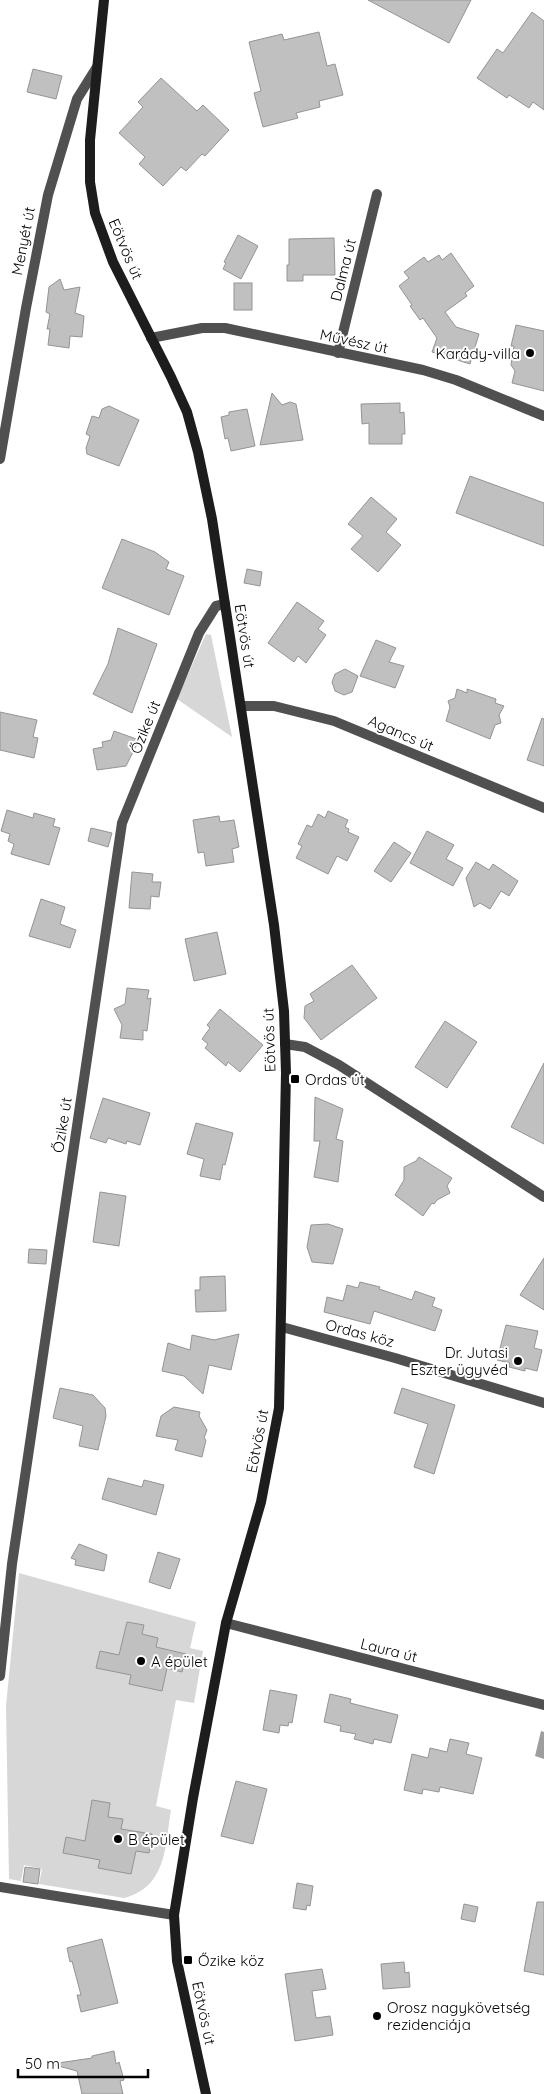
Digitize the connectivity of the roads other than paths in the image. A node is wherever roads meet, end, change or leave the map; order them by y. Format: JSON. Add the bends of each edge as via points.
{"nodes":[{"id":1,"x":104,"y":0,"type":"edge"},
{"id":2,"x":97,"y":67,"type":"junction"},
{"id":3,"x":377,"y":194,"type":"dead end"},
{"id":4,"x":151,"y":338,"type":"junction"},
{"id":5,"x":338,"y":353,"type":"junction"},
{"id":6,"x":544,"y":416,"type":"edge"},
{"id":7,"x":0,"y":459,"type":"edge"},
{"id":8,"x":225,"y":604,"type":"junction"},
{"id":9,"x":241,"y":706,"type":"junction"},
{"id":10,"x":544,"y":808,"type":"edge"},
{"id":11,"x":286,"y":1044,"type":"junction"},
{"id":12,"x":544,"y":1197,"type":"edge"},
{"id":13,"x":282,"y":1327,"type":"junction"},
{"id":14,"x":544,"y":1403,"type":"edge"},
{"id":15,"x":226,"y":1623,"type":"junction"},
{"id":16,"x":0,"y":1676,"type":"edge"},
{"id":17,"x":544,"y":1705,"type":"edge"},
{"id":18,"x":0,"y":1887,"type":"edge"},
{"id":19,"x":174,"y":1915,"type":"junction"},
{"id":20,"x":206,"y":2094,"type":"edge"}],
"edges":[{"from":1,"to":2,"type":"street","name":"Eötvös út"},
{"from":2,"to":4,"type":"street","name":"Eötvös út","via":[[90,140],[90,182],[95,213],[113,262]]},
{"from":2,"to":7,"type":"street","name":"Menyét út","via":[[77,98],[48,195]]},
{"from":3,"to":5,"type":"street","name":"Dalma út"},
{"from":4,"to":5,"type":"street","name":"Művész út","via":[[202,328],[225,328]]},
{"from":4,"to":8,"type":"street","name":"Eötvös út","via":[[187,412],[212,519]]},
{"from":5,"to":6,"type":"street","name":"Művész út","via":[[439,375]]},
{"from":8,"to":9,"type":"street","name":"Eötvös út"},
{"from":8,"to":16,"type":"street","name":"Őzike út","via":[[216,606],[199,632],[122,823],[12,1564]]},
{"from":9,"to":10,"type":"street","name":"Agancs út","via":[[274,706],[334,721]]},
{"from":9,"to":11,"type":"street","name":"Eötvös út","via":[[274,925]]},
{"from":11,"to":12,"type":"street","via":[[305,1046],[339,1065]]},
{"from":11,"to":13,"type":"street","name":"Eötvös út"},
{"from":13,"to":14,"type":"street","name":"Ordas köz"},
{"from":13,"to":15,"type":"street","name":"Eötvös út","via":[[279,1408],[274,1440],[261,1502]]},
{"from":15,"to":17,"type":"street","name":"Laura út"},
{"from":15,"to":19,"type":"street","name":"Eötvös út"},
{"from":18,"to":19,"type":"street"},
{"from":19,"to":20,"type":"street","name":"Eötvös út","via":[[177,1961]]}]}
